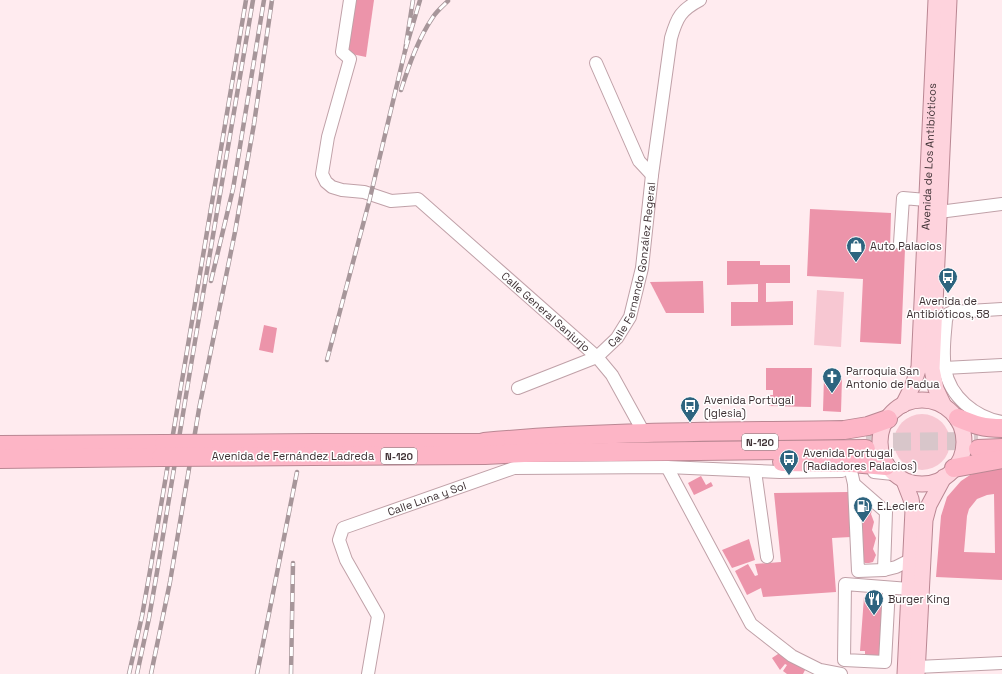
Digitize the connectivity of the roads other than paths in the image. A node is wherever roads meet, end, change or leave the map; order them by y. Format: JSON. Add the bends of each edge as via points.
{"nodes":[{"id":1,"x":350,"y":0,"type":"edge"},
{"id":2,"x":700,"y":0,"type":"edge"},
{"id":3,"x":936,"y":0,"type":"edge"},
{"id":4,"x":949,"y":0,"type":"edge"},
{"id":5,"x":596,"y":63,"type":"dead end"},
{"id":6,"x":652,"y":175,"type":"junction"},
{"id":7,"x":926,"y":200,"type":"junction"},
{"id":8,"x":1002,"y":204,"type":"edge"},
{"id":9,"x":939,"y":212,"type":"junction"},
{"id":10,"x":900,"y":243,"type":"dead end"},
{"id":11,"x":1002,"y":309,"type":"edge"},
{"id":12,"x":597,"y":357,"type":"junction"},
{"id":13,"x":1002,"y":365,"type":"edge"},
{"id":14,"x":944,"y":368,"type":"junction"},
{"id":15,"x":518,"y":388,"type":"dead end"},
{"id":16,"x":903,"y":405,"type":"junction"},
{"id":17,"x":944,"y":406,"type":"junction"},
{"id":18,"x":888,"y":418,"type":"junction"},
{"id":19,"x":958,"y":418,"type":"junction"},
{"id":20,"x":1002,"y":422,"type":"edge"},
{"id":21,"x":1002,"y":428,"type":"edge"},
{"id":22,"x":1002,"y":441,"type":"edge"},
{"id":23,"x":0,"y":445,"type":"edge"},
{"id":24,"x":866,"y":445,"type":"tunnel mouth"},
{"id":25,"x":1002,"y":448,"type":"edge"},
{"id":26,"x":483,"y":449,"type":"junction"},
{"id":27,"x":656,"y":449,"type":"junction"},
{"id":28,"x":162,"y":451,"type":"junction"},
{"id":29,"x":0,"y":459,"type":"edge"},
{"id":30,"x":1002,"y":459,"type":"edge"},
{"id":31,"x":712,"y":461,"type":"junction"},
{"id":32,"x":735,"y":470,"type":"junction"},
{"id":33,"x":755,"y":471,"type":"junction"},
{"id":34,"x":852,"y":471,"type":"junction"},
{"id":35,"x":949,"y":473,"type":"junction"},
{"id":36,"x":895,"y":474,"type":"junction"},
{"id":37,"x":854,"y":484,"type":"junction"},
{"id":38,"x":767,"y":557,"type":"dead end"},
{"id":39,"x":910,"y":560,"type":"junction"},
{"id":40,"x":884,"y":570,"type":"junction"},
{"id":41,"x":858,"y":572,"type":"junction"},
{"id":42,"x":858,"y":585,"type":"junction"},
{"id":43,"x":889,"y":588,"type":"junction"},
{"id":44,"x":909,"y":589,"type":"junction"},
{"id":45,"x":1002,"y":663,"type":"edge"},
{"id":46,"x":913,"y":672,"type":"edge"},
{"id":47,"x":368,"y":674,"type":"edge"},
{"id":48,"x":841,"y":674,"type":"edge"}],
"edges":[{"from":1,"to":12,"type":"street","name":"Calle General Sanjurjo","via":[[342,52],[350,59],[328,137],[322,174],[326,182],[342,190],[364,192],[391,201],[418,199]]},
{"from":2,"to":6,"type":"street","name":"Calle Fernando González Regeral","via":[[680,14],[674,25]]},
{"from":3,"to":7,"type":"main road","name":"Avenida de Los Antibióticos"},
{"from":4,"to":9,"type":"main road","name":"Avenida de Los Antibióticos"},
{"from":5,"to":6,"type":"street","name":"Calle Fernando González Regeral","via":[[639,161]]},
{"from":6,"to":12,"type":"street","name":"Calle Fernando González Regeral","via":[[642,268],[630,317],[617,338]]},
{"from":7,"to":10,"type":"street","via":[[903,198]]},
{"from":7,"to":16,"type":"main road","name":"Avenida de Los Antibióticos","via":[[919,367]]},
{"from":8,"to":9,"type":"street"},
{"from":9,"to":17,"type":"main road","name":"Avenida de Los Antibióticos","via":[[932,369],[936,389]]},
{"from":11,"to":14,"type":"street","via":[[948,314]]},
{"from":12,"to":15,"type":"street","name":"Calle Fernando González Regeral"},
{"from":12,"to":27,"type":"street","name":"Calle General Sanjurjo","via":[[612,375]]},
{"from":13,"to":14,"type":"street"},
{"from":14,"to":20,"type":"street","via":[[959,398],[978,414]]},
{"from":16,"to":17,"type":"main road","via":[[924,400],[935,401]]},
{"from":16,"to":18,"type":"main road"},
{"from":17,"to":19,"type":"main road"},
{"from":18,"to":27,"type":"highway","via":[[868,426],[844,430],[691,433]]},
{"from":18,"to":36,"type":"main road","via":[[880,445],[882,459]]},
{"from":19,"to":21,"type":"highway","via":[[976,426]]},
{"from":19,"to":35,"type":"main road","via":[[964,438],[963,449],[960,459]]},
{"from":22,"to":25,"type":"highway","via":[[978,445]]},
{"from":23,"to":28,"type":"highway","name":"Avenida de Fernández Ladreda"},
{"from":24,"to":27,"type":"highway","number":"N-120"},
{"from":26,"to":27,"type":"highway","name":"Avenida de Fernández Ladreda","number":"N-120","via":[[524,453]]},
{"from":26,"to":27,"type":"highway","via":[[547,437]]},
{"from":26,"to":28,"type":"highway","name":"Avenida de Fernández Ladreda","number":"N-120","bridge":true},
{"from":26,"to":31,"type":"highway","via":[[580,461]]},
{"from":27,"to":32,"type":"street"},
{"from":27,"to":47,"type":"street","name":"Calle Luna y Sol","via":[[514,468],[343,528],[339,540],[346,560],[378,616]]},
{"from":27,"to":48,"type":"street","name":"Calle General Sanjurjo","via":[[751,624],[792,656],[820,670]]},
{"from":28,"to":29,"type":"highway","name":"Avenida de Fernández Ladreda"},
{"from":30,"to":35,"type":"highway"},
{"from":31,"to":32,"type":"street"},
{"from":31,"to":36,"type":"highway","via":[[852,463]]},
{"from":32,"to":33,"type":"street"},
{"from":33,"to":34,"type":"street"},
{"from":33,"to":38,"type":"street"},
{"from":34,"to":36,"type":"street"},
{"from":34,"to":37,"type":"street"},
{"from":35,"to":36,"type":"main road","via":[[926,484],[915,483]]},
{"from":35,"to":46,"type":"main road","via":[[929,505],[925,520]]},
{"from":36,"to":39,"type":"main road","via":[[911,499],[913,510]]},
{"from":37,"to":40,"type":"street","via":[[886,512]]},
{"from":37,"to":41,"type":"street"},
{"from":39,"to":40,"type":"street"},
{"from":39,"to":44,"type":"main road"},
{"from":40,"to":41,"type":"street"},
{"from":41,"to":42,"type":"street"},
{"from":42,"to":43,"type":"street"},
{"from":42,"to":43,"type":"street","via":[[845,584],[844,660],[885,662]]},
{"from":43,"to":44,"type":"street"},
{"from":44,"to":46,"type":"main road"},
{"from":45,"to":46,"type":"street"}]}
